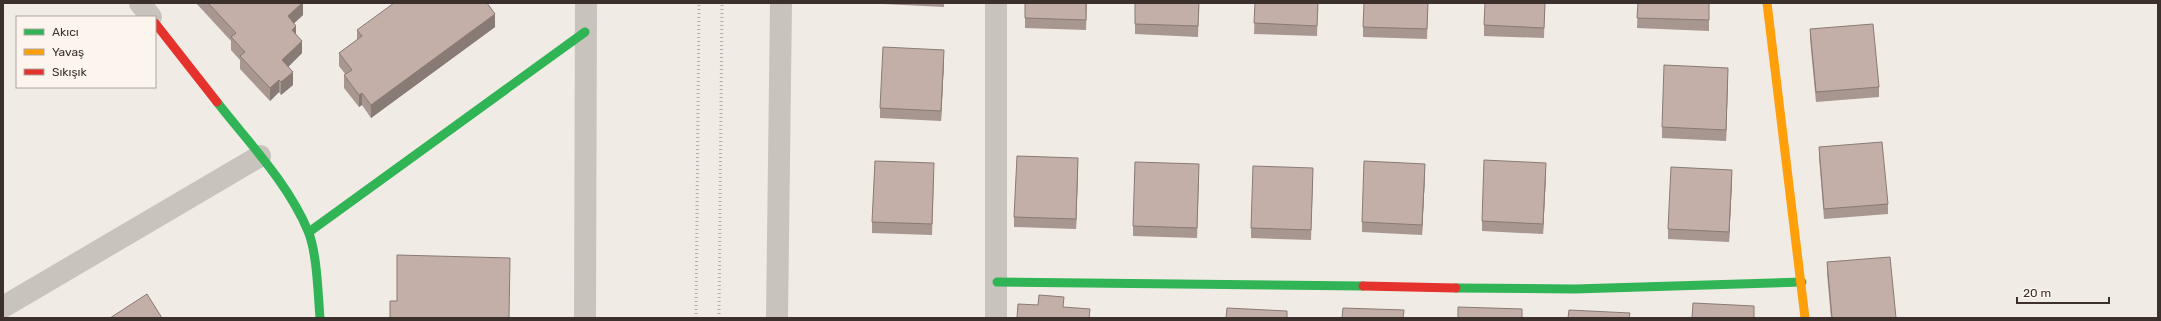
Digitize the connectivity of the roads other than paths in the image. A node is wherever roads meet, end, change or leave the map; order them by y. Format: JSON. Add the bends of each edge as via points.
{"nodes":[{"id":1,"x":140,"y":3,"type":"edge"},
{"id":2,"x":586,"y":3,"type":"edge"},
{"id":3,"x":781,"y":3,"type":"edge"},
{"id":4,"x":996,"y":3,"type":"edge"},
{"id":5,"x":1767,"y":3,"type":"edge"},
{"id":6,"x":150,"y":16,"type":"edge"},
{"id":7,"x":156,"y":24,"type":"edge"},
{"id":8,"x":585,"y":32,"type":"junction"},
{"id":9,"x":260,"y":156,"type":"junction"},
{"id":10,"x":308,"y":232,"type":"junction"},
{"id":11,"x":997,"y":282,"type":"junction"},
{"id":12,"x":1802,"y":282,"type":"junction"},
{"id":13,"x":3,"y":307,"type":"edge"},
{"id":14,"x":320,"y":318,"type":"edge"},
{"id":15,"x":585,"y":318,"type":"edge"},
{"id":16,"x":777,"y":318,"type":"edge"},
{"id":17,"x":996,"y":318,"type":"edge"},
{"id":18,"x":1804,"y":318,"type":"edge"}],
"edges":[{"from":1,"to":6,"type":"street"},
{"from":2,"to":8,"type":"street"},
{"from":3,"to":16,"type":"street"},
{"from":4,"to":11,"type":"street"},
{"from":5,"to":12,"type":"street"},
{"from":7,"to":9,"type":"street"},
{"from":8,"to":10,"type":"street"},
{"from":8,"to":15,"type":"street"},
{"from":9,"to":10,"type":"street","via":[[290,195]]},
{"from":9,"to":13,"type":"street"},
{"from":10,"to":14,"type":"street","via":[[316,271]]},
{"from":11,"to":12,"type":"street","via":[[1575,289]]},
{"from":11,"to":17,"type":"street"},
{"from":12,"to":18,"type":"street"}]}
